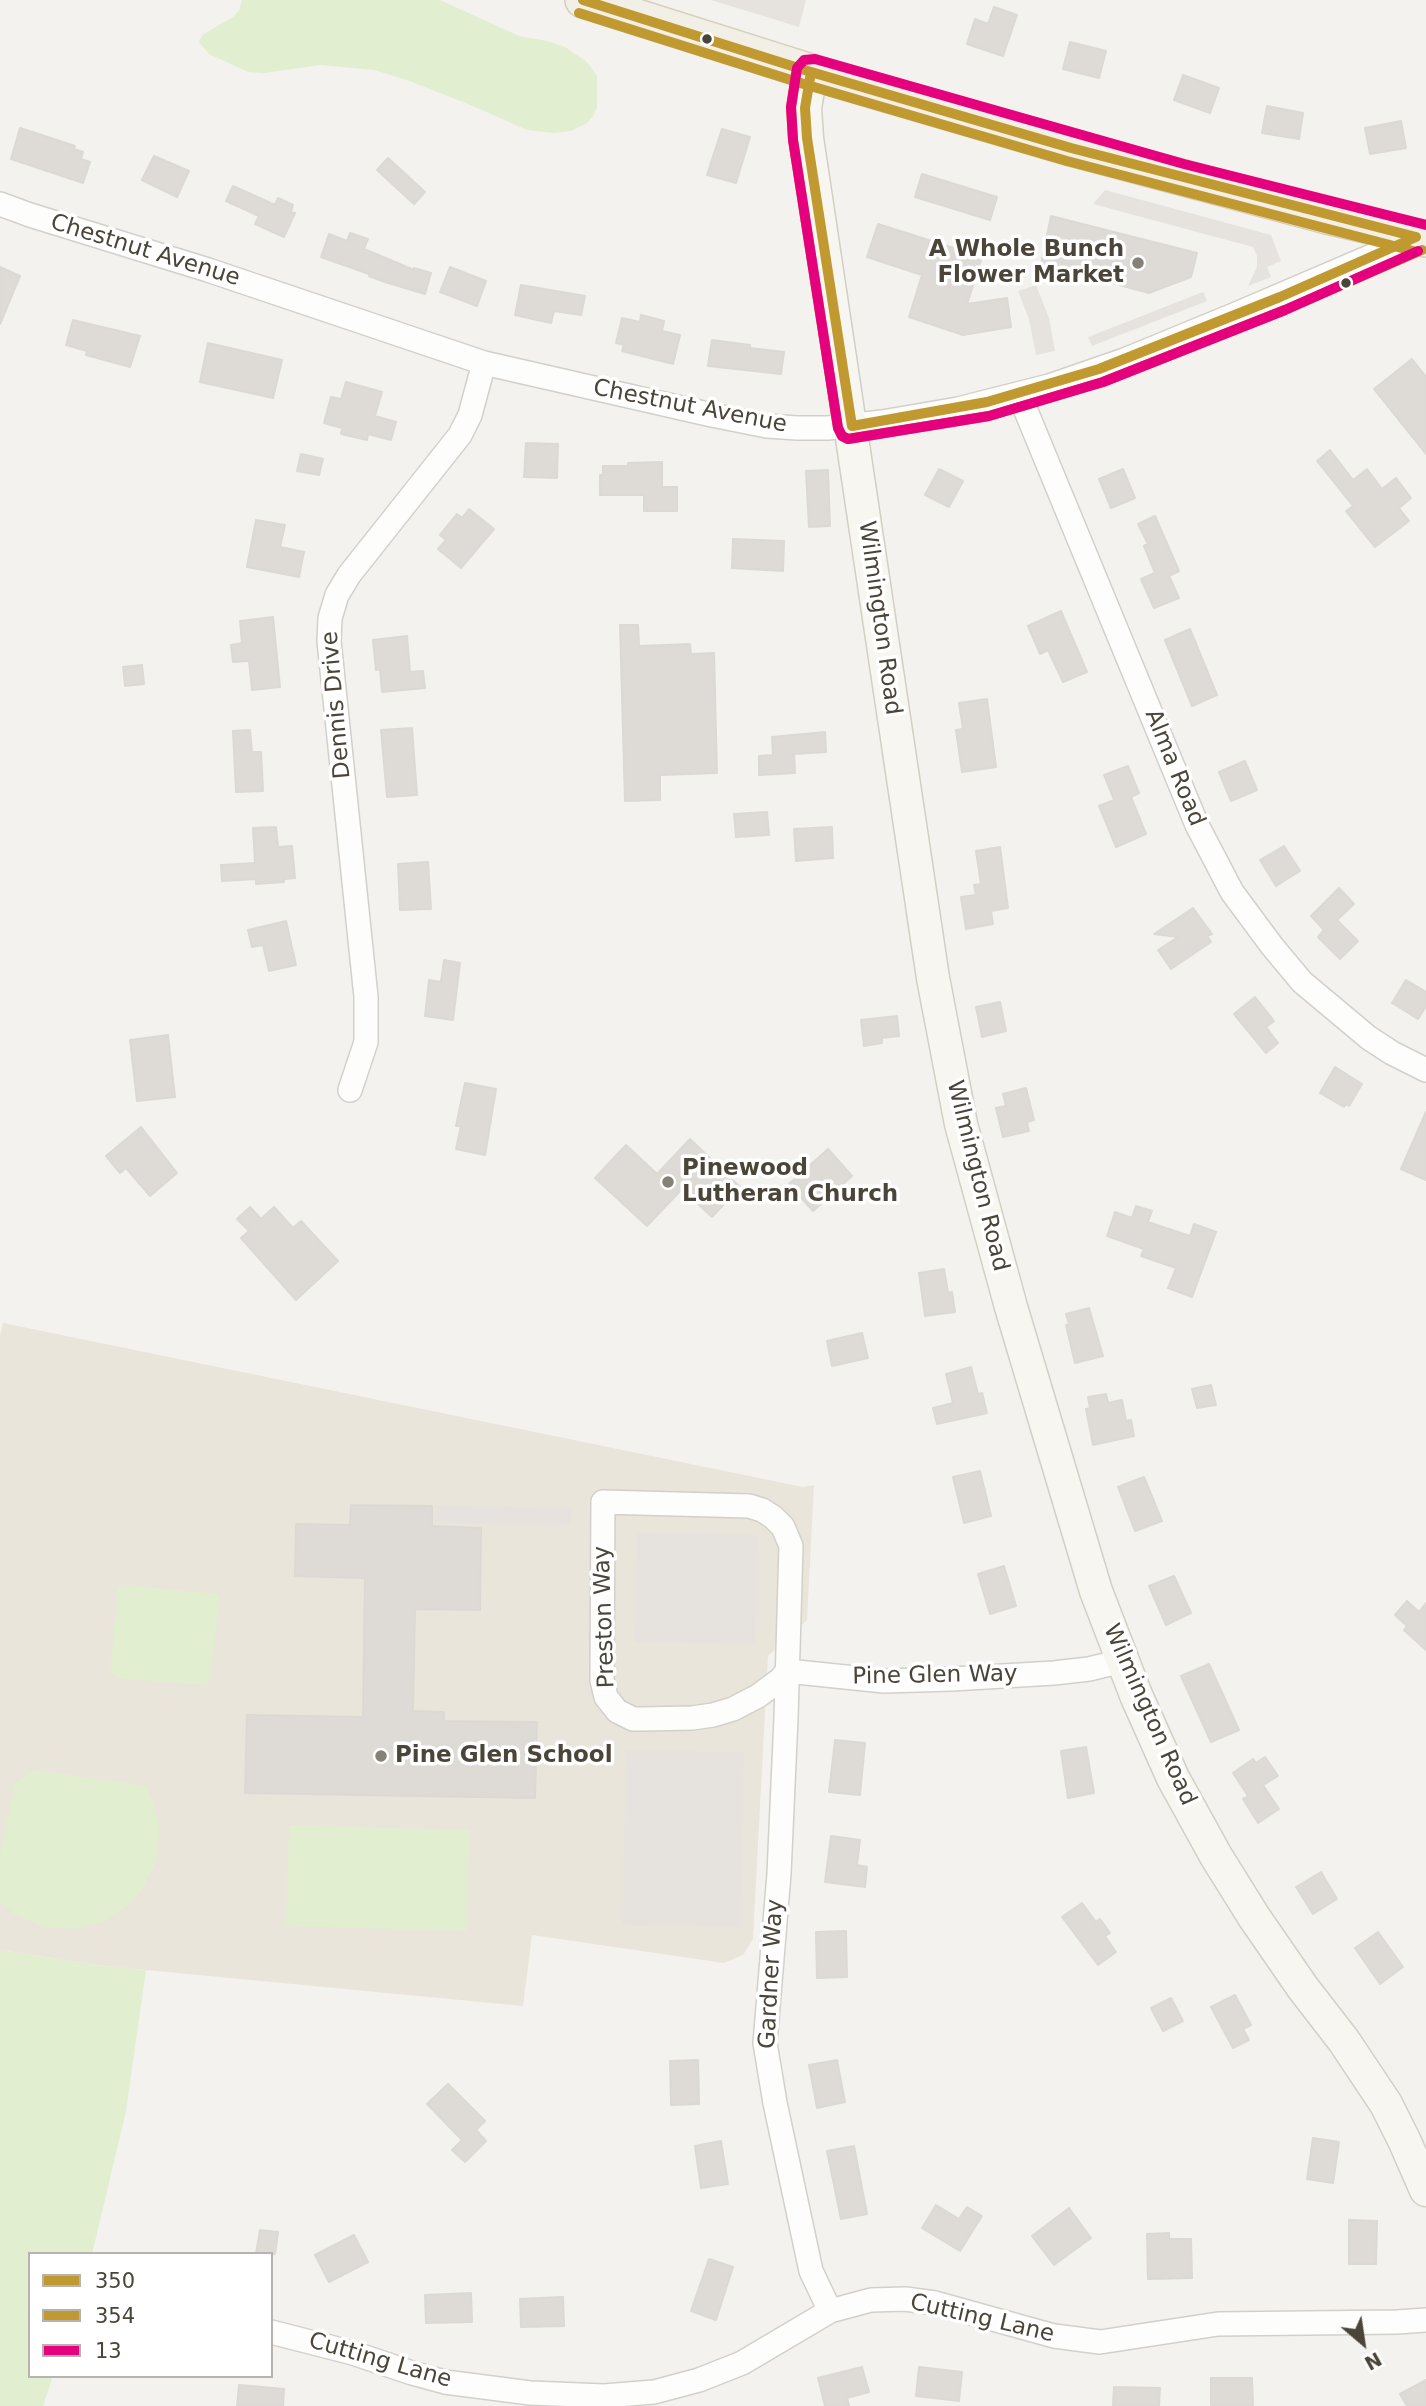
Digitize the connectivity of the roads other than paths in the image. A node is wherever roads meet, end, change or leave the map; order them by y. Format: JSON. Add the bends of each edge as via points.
{"nodes":[{"id":1,"x":583,"y":0,"type":"edge"},
{"id":2,"x":811,"y":72,"type":"junction"},
{"id":3,"x":0,"y":204,"type":"edge"},
{"id":4,"x":1421,"y":238,"type":"edge"},
{"id":5,"x":484,"y":363,"type":"junction"},
{"id":6,"x":1019,"y":394,"type":"junction"},
{"id":7,"x":852,"y":426,"type":"junction"},
{"id":8,"x":1426,"y":1069,"type":"edge"},
{"id":9,"x":350,"y":1090,"type":"dead end"},
{"id":10,"x":1122,"y":1661,"type":"junction"},
{"id":11,"x":787,"y":1671,"type":"junction"},
{"id":12,"x":1426,"y":2190,"type":"edge"},
{"id":13,"x":830,"y":2311,"type":"junction"},
{"id":14,"x":1426,"y":2320,"type":"edge"},
{"id":15,"x":273,"y":2333,"type":"edge"}],
"edges":[{"from":1,"to":2,"type":"main road"},
{"from":2,"to":4,"type":"main road","via":[[1119,161]]},
{"from":2,"to":7,"type":"main road","name":"Wilmington Road","via":[[805,108],[807,138]]},
{"from":3,"to":5,"type":"street","name":"Chestnut Avenue"},
{"from":4,"to":6,"type":"street","name":"Chestnut Avenue","via":[[1127,359]]},
{"from":5,"to":7,"type":"street","name":"Chestnut Avenue","via":[[767,426]]},
{"from":5,"to":9,"type":"street","name":"Dennis Drive","via":[[460,435],[349,575],[330,618],[366,997],[366,1042]]},
{"from":6,"to":7,"type":"street","name":"Chestnut Avenue"},
{"from":6,"to":8,"type":"street","name":"Alma Road","via":[[1196,825],[1232,892],[1302,982],[1370,1038]]},
{"from":7,"to":10,"type":"main road","name":"Wilmington Road","via":[[913,855],[958,1110],[1062,1484]]},
{"from":10,"to":11,"type":"street","name":"Pine Glen Way","via":[[1054,1673],[952,1679],[884,1681]]},
{"from":10,"to":12,"type":"main road","name":"Wilmington Road","via":[[1173,1778],[1216,1856],[1386,2104]]},
{"from":11,"to":11,"type":"street","name":"Preston Way","via":[[792,1553],[786,1533],[773,1517],[741,1505],[603,1502],[602,1680],[606,1697],[617,1711],[642,1719],[713,1715],[758,1696]]},
{"from":11,"to":13,"type":"street","name":"Gardner Way","via":[[779,1874],[765,2043],[811,2271]]},
{"from":13,"to":14,"type":"street","name":"Cutting Lane","via":[[872,2300],[918,2300],[1054,2336],[1100,2342],[1229,2323]]},
{"from":13,"to":15,"type":"street","name":"Cutting Lane","via":[[720,2372],[653,2392],[604,2396],[530,2393],[445,2382]]}]}
